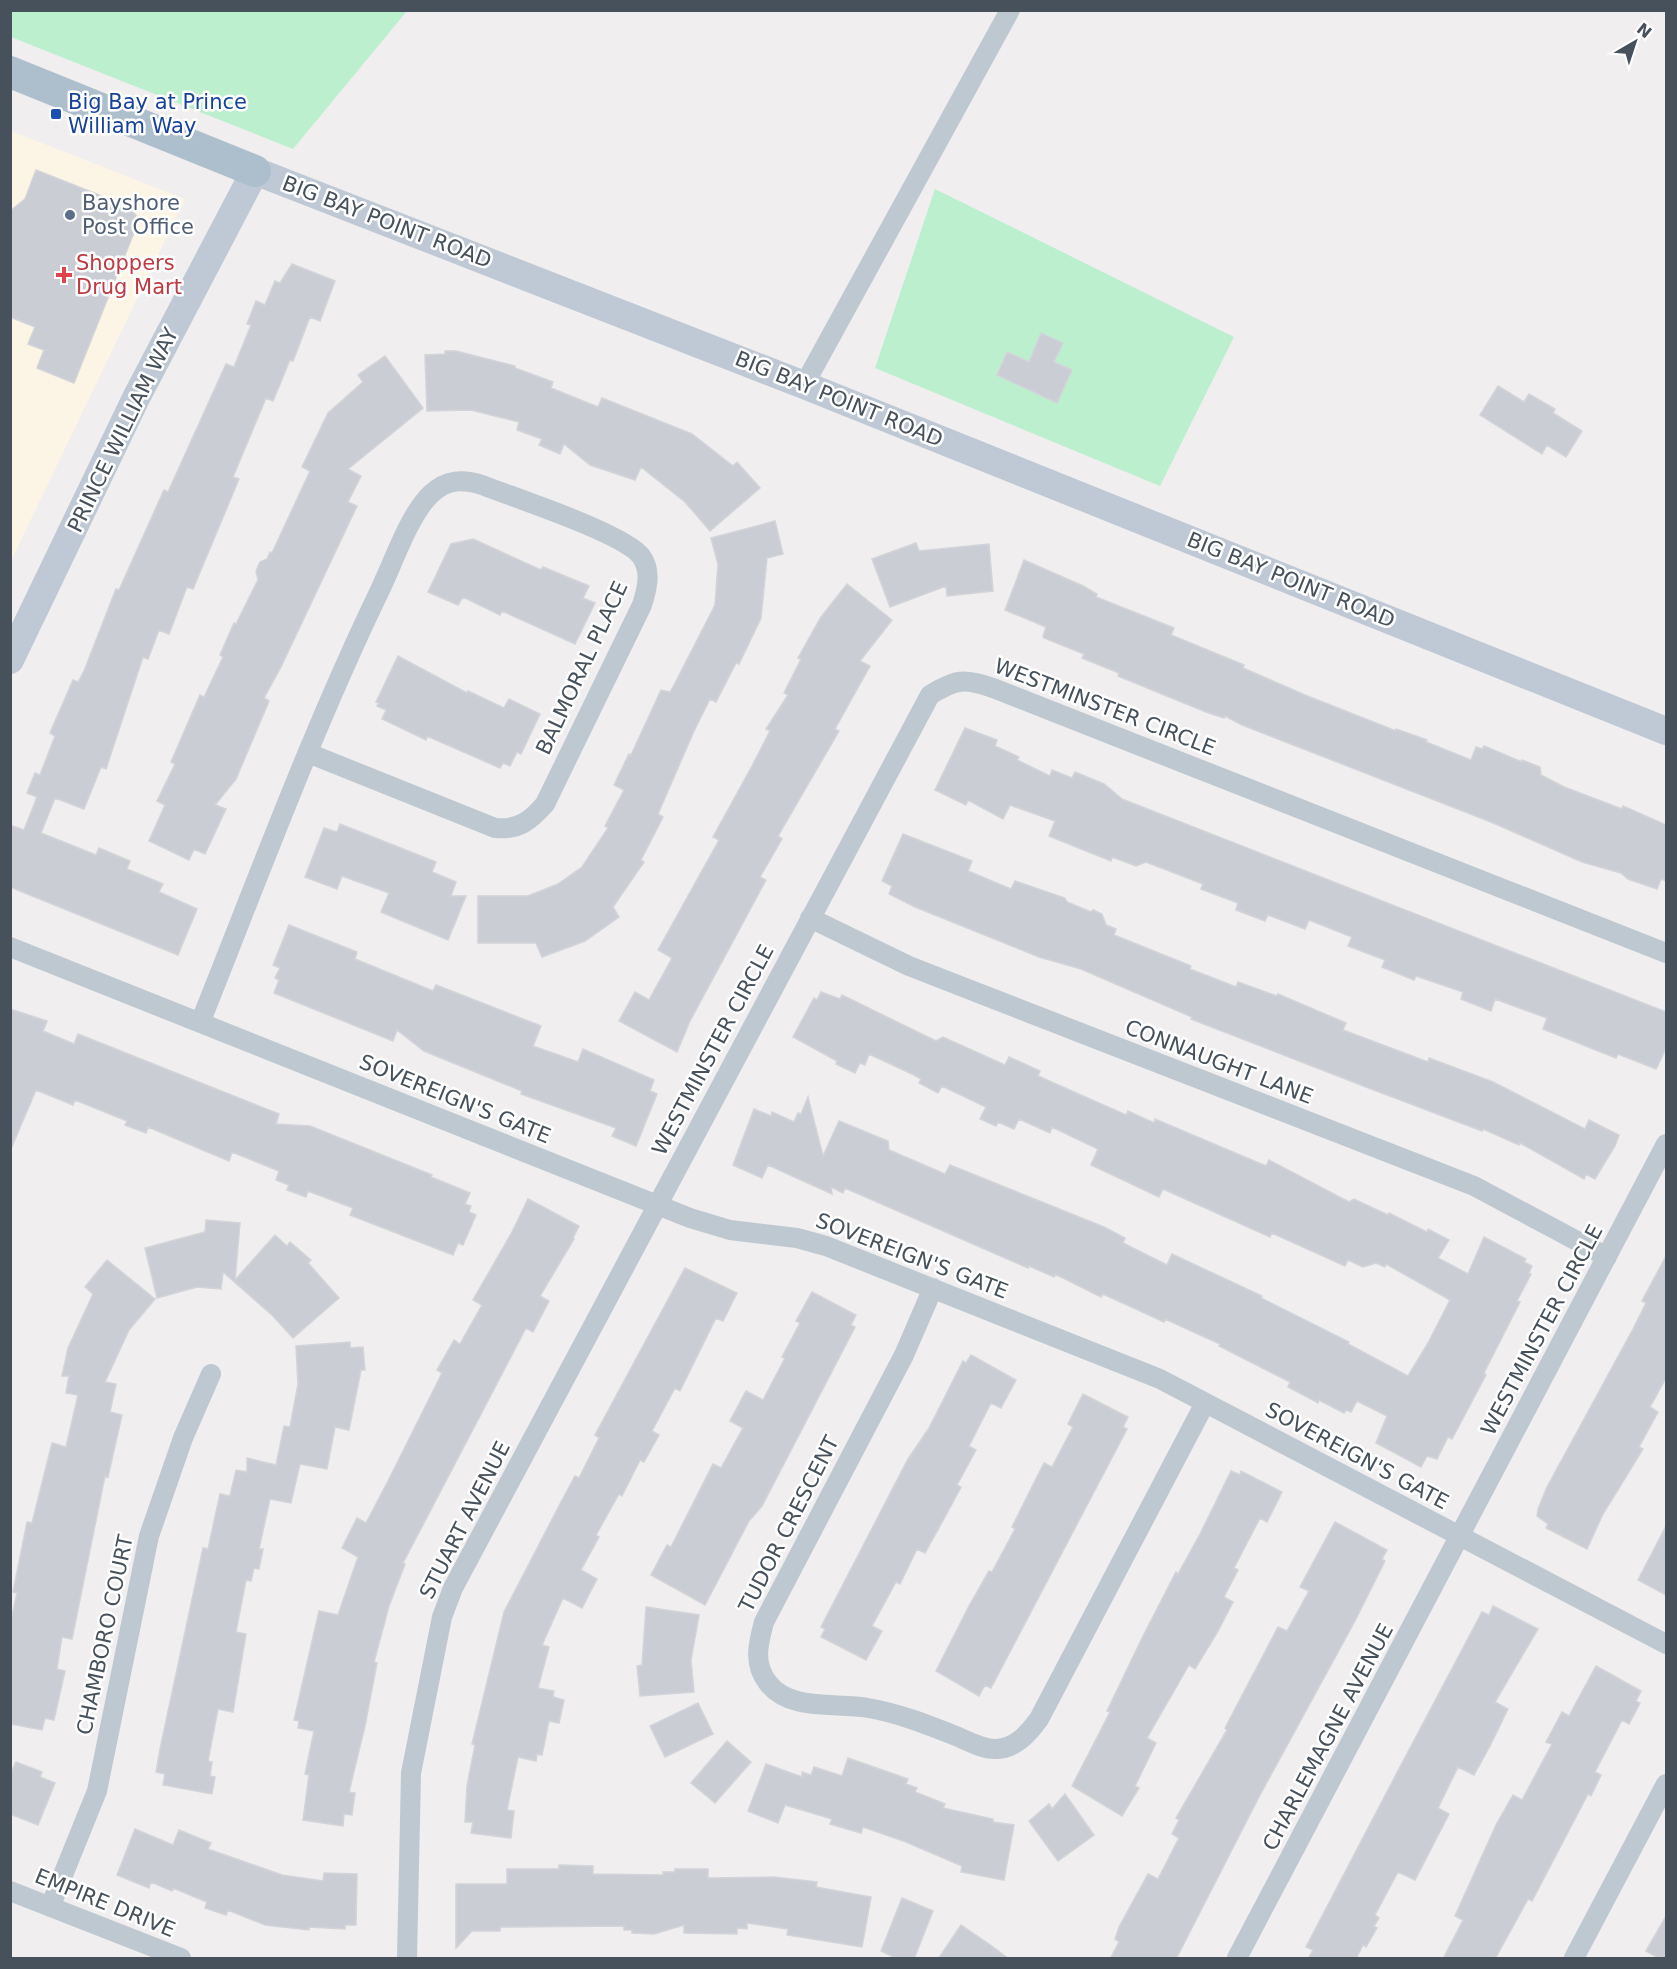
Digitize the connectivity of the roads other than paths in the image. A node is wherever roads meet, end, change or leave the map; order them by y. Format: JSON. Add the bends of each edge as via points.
{"nodes":[{"id":1,"x":1010,"y":10,"type":"edge"},
{"id":2,"x":10,"y":72,"type":"edge"},
{"id":3,"x":255,"y":171,"type":"junction"},
{"id":4,"x":804,"y":385,"type":"junction"},
{"id":5,"x":10,"y":660,"type":"edge"},
{"id":6,"x":1666,"y":731,"type":"edge"},
{"id":7,"x":308,"y":753,"type":"junction"},
{"id":8,"x":810,"y":918,"type":"junction"},
{"id":9,"x":10,"y":947,"type":"edge"},
{"id":10,"x":1666,"y":953,"type":"edge"},
{"id":11,"x":200,"y":1023,"type":"junction"},
{"id":12,"x":1666,"y":1144,"type":"edge"},
{"id":13,"x":658,"y":1205,"type":"junction"},
{"id":14,"x":1607,"y":1257,"type":"junction"},
{"id":15,"x":933,"y":1288,"type":"junction"},
{"id":16,"x":211,"y":1374,"type":"dead end"},
{"id":17,"x":1205,"y":1403,"type":"junction"},
{"id":18,"x":1461,"y":1538,"type":"junction"},
{"id":19,"x":1666,"y":1644,"type":"edge"},
{"id":20,"x":1666,"y":1785,"type":"edge"},
{"id":21,"x":10,"y":1891,"type":"edge"},
{"id":22,"x":50,"y":1907,"type":"junction"},
{"id":23,"x":181,"y":1959,"type":"edge"},
{"id":24,"x":407,"y":1959,"type":"edge"},
{"id":25,"x":1238,"y":1959,"type":"edge"},
{"id":26,"x":1574,"y":1959,"type":"edge"}],
"edges":[{"from":1,"to":4,"type":"street"},
{"from":2,"to":3,"type":"main road","name":"BIG BAY POINT ROAD"},
{"from":3,"to":4,"type":"main road","name":"BIG BAY POINT ROAD"},
{"from":3,"to":5,"type":"main road","name":"PRINCE WILLIAM WAY","via":[[136,398]]},
{"from":4,"to":6,"type":"main road","name":"BIG BAY POINT ROAD"},
{"from":7,"to":7,"type":"street","name":"BALMORAL PLACE","via":[[495,828],[517,828],[526,823],[545,804],[642,605],[648,572],[642,558],[619,539],[482,484],[460,480],[439,488],[422,503],[415,517],[340,672]]},
{"from":7,"to":11,"type":"street","name":"BALMORAL PLACE"},
{"from":8,"to":10,"type":"street","name":"WESTMINSTER CIRCLE","via":[[930,695],[948,684],[968,680]]},
{"from":8,"to":13,"type":"street","name":"WESTMINSTER CIRCLE"},
{"from":8,"to":14,"type":"street","name":"CONNAUGHT LANE","via":[[909,966],[1474,1186]]},
{"from":9,"to":11,"type":"street","name":"SOVEREIGN'S GATE"},
{"from":11,"to":13,"type":"street","name":"SOVEREIGN'S GATE"},
{"from":12,"to":14,"type":"street","name":"WESTMINSTER CIRCLE"},
{"from":13,"to":15,"type":"street","name":"SOVEREIGN'S GATE","via":[[730,1230],[819,1244]]},
{"from":13,"to":24,"type":"street","name":"STUART AVENUE","via":[[471,1553],[442,1617],[411,1773]]},
{"from":14,"to":18,"type":"street","name":"WESTMINSTER CIRCLE"},
{"from":15,"to":17,"type":"street","name":"SOVEREIGN'S GATE","via":[[1160,1379]]},
{"from":15,"to":17,"type":"street","name":"TUDOR CRESCENT","via":[[904,1355],[764,1622],[757,1650],[759,1668],[782,1696],[868,1708],[995,1749],[1019,1741],[1039,1719]]},
{"from":16,"to":22,"type":"street","name":"CHAMBORO COURT","via":[[183,1438],[149,1536],[97,1791]]},
{"from":17,"to":18,"type":"street","name":"SOVEREIGN'S GATE"},
{"from":18,"to":19,"type":"street","name":"SOVEREIGN'S GATE"},
{"from":18,"to":25,"type":"street","name":"CHARLEMAGNE AVENUE"},
{"from":20,"to":26,"type":"street"},
{"from":21,"to":22,"type":"street","name":"EMPIRE DRIVE"},
{"from":22,"to":23,"type":"street","name":"EMPIRE DRIVE"}]}
